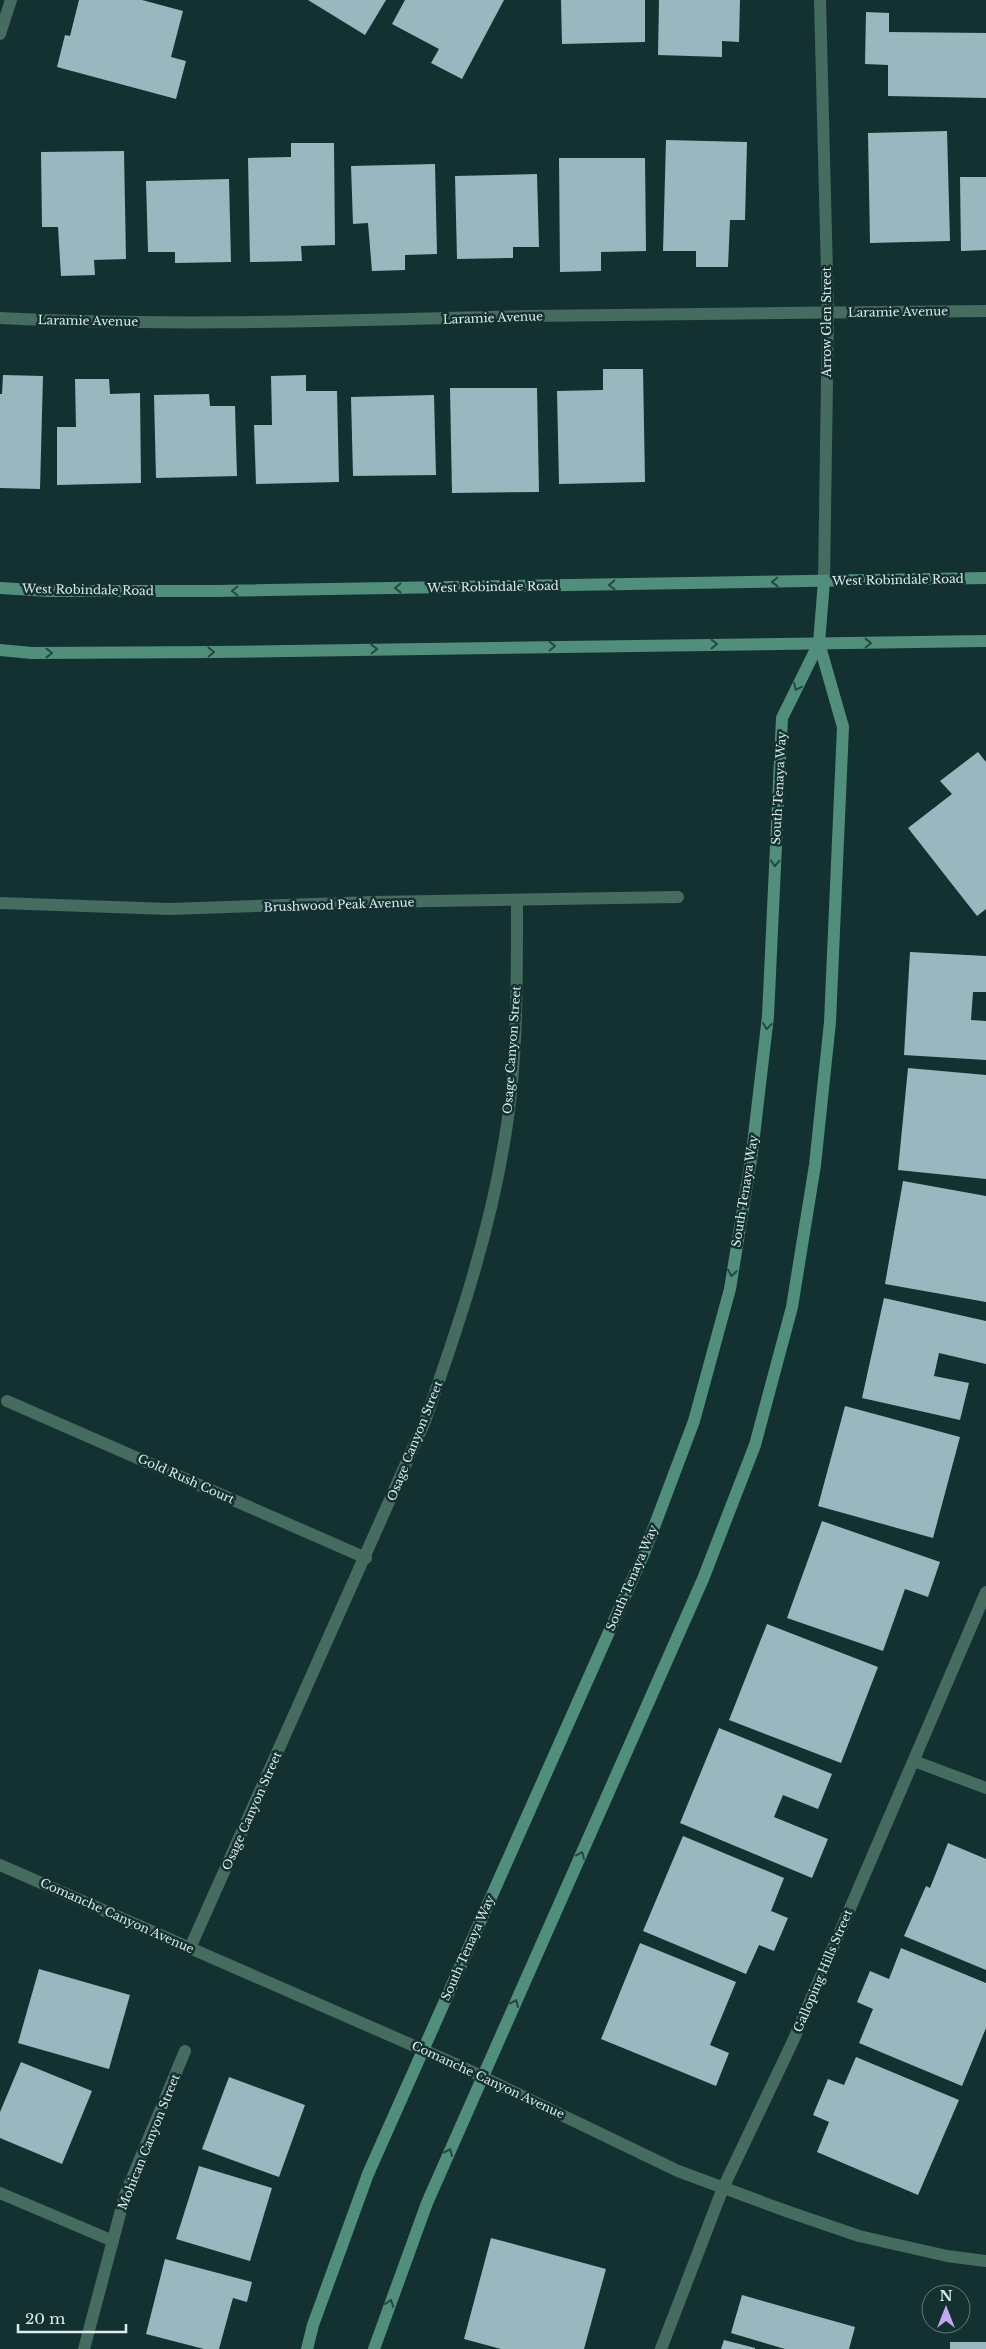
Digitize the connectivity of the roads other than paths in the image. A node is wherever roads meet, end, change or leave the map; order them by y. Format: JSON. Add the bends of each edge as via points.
{"nodes":[{"id":1,"x":11,"y":0,"type":"edge"},
{"id":2,"x":820,"y":0,"type":"edge"},
{"id":3,"x":0,"y":34,"type":"edge"},
{"id":4,"x":986,"y":311,"type":"edge"},
{"id":5,"x":828,"y":313,"type":"junction"},
{"id":6,"x":0,"y":318,"type":"edge"},
{"id":7,"x":986,"y":578,"type":"edge"},
{"id":8,"x":824,"y":581,"type":"junction"},
{"id":9,"x":0,"y":588,"type":"edge"},
{"id":10,"x":986,"y":641,"type":"edge"},
{"id":11,"x":819,"y":643,"type":"junction"},
{"id":12,"x":0,"y":650,"type":"edge"},
{"id":13,"x":678,"y":897,"type":"dead end"},
{"id":14,"x":518,"y":900,"type":"junction"},
{"id":15,"x":0,"y":903,"type":"edge"},
{"id":16,"x":6,"y":1400,"type":"dead end"},
{"id":17,"x":366,"y":1558,"type":"junction"},
{"id":18,"x":986,"y":1592,"type":"edge"},
{"id":19,"x":914,"y":1762,"type":"junction"},
{"id":20,"x":986,"y":1788,"type":"edge"},
{"id":21,"x":0,"y":1865,"type":"edge"},
{"id":22,"x":190,"y":1948,"type":"junction"},
{"id":23,"x":424,"y":2049,"type":"junction"},
{"id":24,"x":185,"y":2051,"type":"dead end"},
{"id":25,"x":483,"y":2076,"type":"junction"},
{"id":26,"x":723,"y":2188,"type":"junction"},
{"id":27,"x":0,"y":2193,"type":"edge"},
{"id":28,"x":112,"y":2241,"type":"junction"},
{"id":29,"x":986,"y":2261,"type":"edge"},
{"id":30,"x":84,"y":2349,"type":"edge"},
{"id":31,"x":307,"y":2349,"type":"edge"},
{"id":32,"x":374,"y":2349,"type":"edge"},
{"id":33,"x":661,"y":2349,"type":"edge"}],
"edges":[{"from":1,"to":3,"type":"street"},
{"from":2,"to":5,"type":"street","name":"Arrow Glen Street"},
{"from":4,"to":5,"type":"street","name":"Laramie Avenue"},
{"from":5,"to":6,"type":"street","name":"Laramie Avenue","via":[[258,322]]},
{"from":5,"to":8,"type":"street","name":"Arrow Glen Street"},
{"from":7,"to":8,"type":"street","name":"West Robindale Road"},
{"from":8,"to":9,"type":"street","name":"West Robindale Road","one_way":true,"via":[[216,591]]},
{"from":8,"to":11,"type":"street","name":"Arrow Glen Street"},
{"from":11,"to":10,"type":"street","one_way":true},
{"from":12,"to":11,"type":"street","one_way":true,"via":[[32,653],[206,652]]},
{"from":11,"to":23,"type":"street","name":"South Tenaya Way","one_way":true,"via":[[782,718],[768,1016],[752,1153],[730,1289],[694,1422],[645,1551]]},
{"from":25,"to":11,"type":"street","one_way":true,"via":[[703,1580],[755,1445],[792,1306],[815,1165],[830,1022],[843,727]]},
{"from":13,"to":14,"type":"street","name":"Brushwood Peak Avenue"},
{"from":14,"to":15,"type":"street","name":"Brushwood Peak Avenue","via":[[169,909]]},
{"from":14,"to":17,"type":"street","name":"Osage Canyon Street","via":[[516,1004],[503,1149],[455,1336],[425,1422]]},
{"from":16,"to":17,"type":"street","name":"Gold Rush Court"},
{"from":17,"to":22,"type":"street","name":"Osage Canyon Street"},
{"from":18,"to":19,"type":"street","name":"Galloping Hills Street"},
{"from":19,"to":20,"type":"street"},
{"from":19,"to":26,"type":"street","name":"Galloping Hills Street","via":[[793,2041]]},
{"from":21,"to":22,"type":"street","name":"Comanche Canyon Avenue"},
{"from":22,"to":23,"type":"street","name":"Comanche Canyon Avenue"},
{"from":23,"to":25,"type":"street","name":"Comanche Canyon Avenue"},
{"from":23,"to":31,"type":"street","name":"South Tenaya Way","via":[[368,2174]]},
{"from":24,"to":28,"type":"street","name":"Mohican Canyon Street","via":[[125,2195]]},
{"from":25,"to":26,"type":"street","name":"Comanche Canyon Avenue","via":[[678,2171]]},
{"from":32,"to":25,"type":"street","one_way":true,"via":[[427,2203]]},
{"from":26,"to":29,"type":"street","name":"Comanche Canyon Avenue","via":[[859,2236],[947,2256]]},
{"from":26,"to":33,"type":"street","name":"Galloping Hills Street"},
{"from":27,"to":28,"type":"street"},
{"from":28,"to":30,"type":"street","name":"Mohican Canyon Street"}]}
